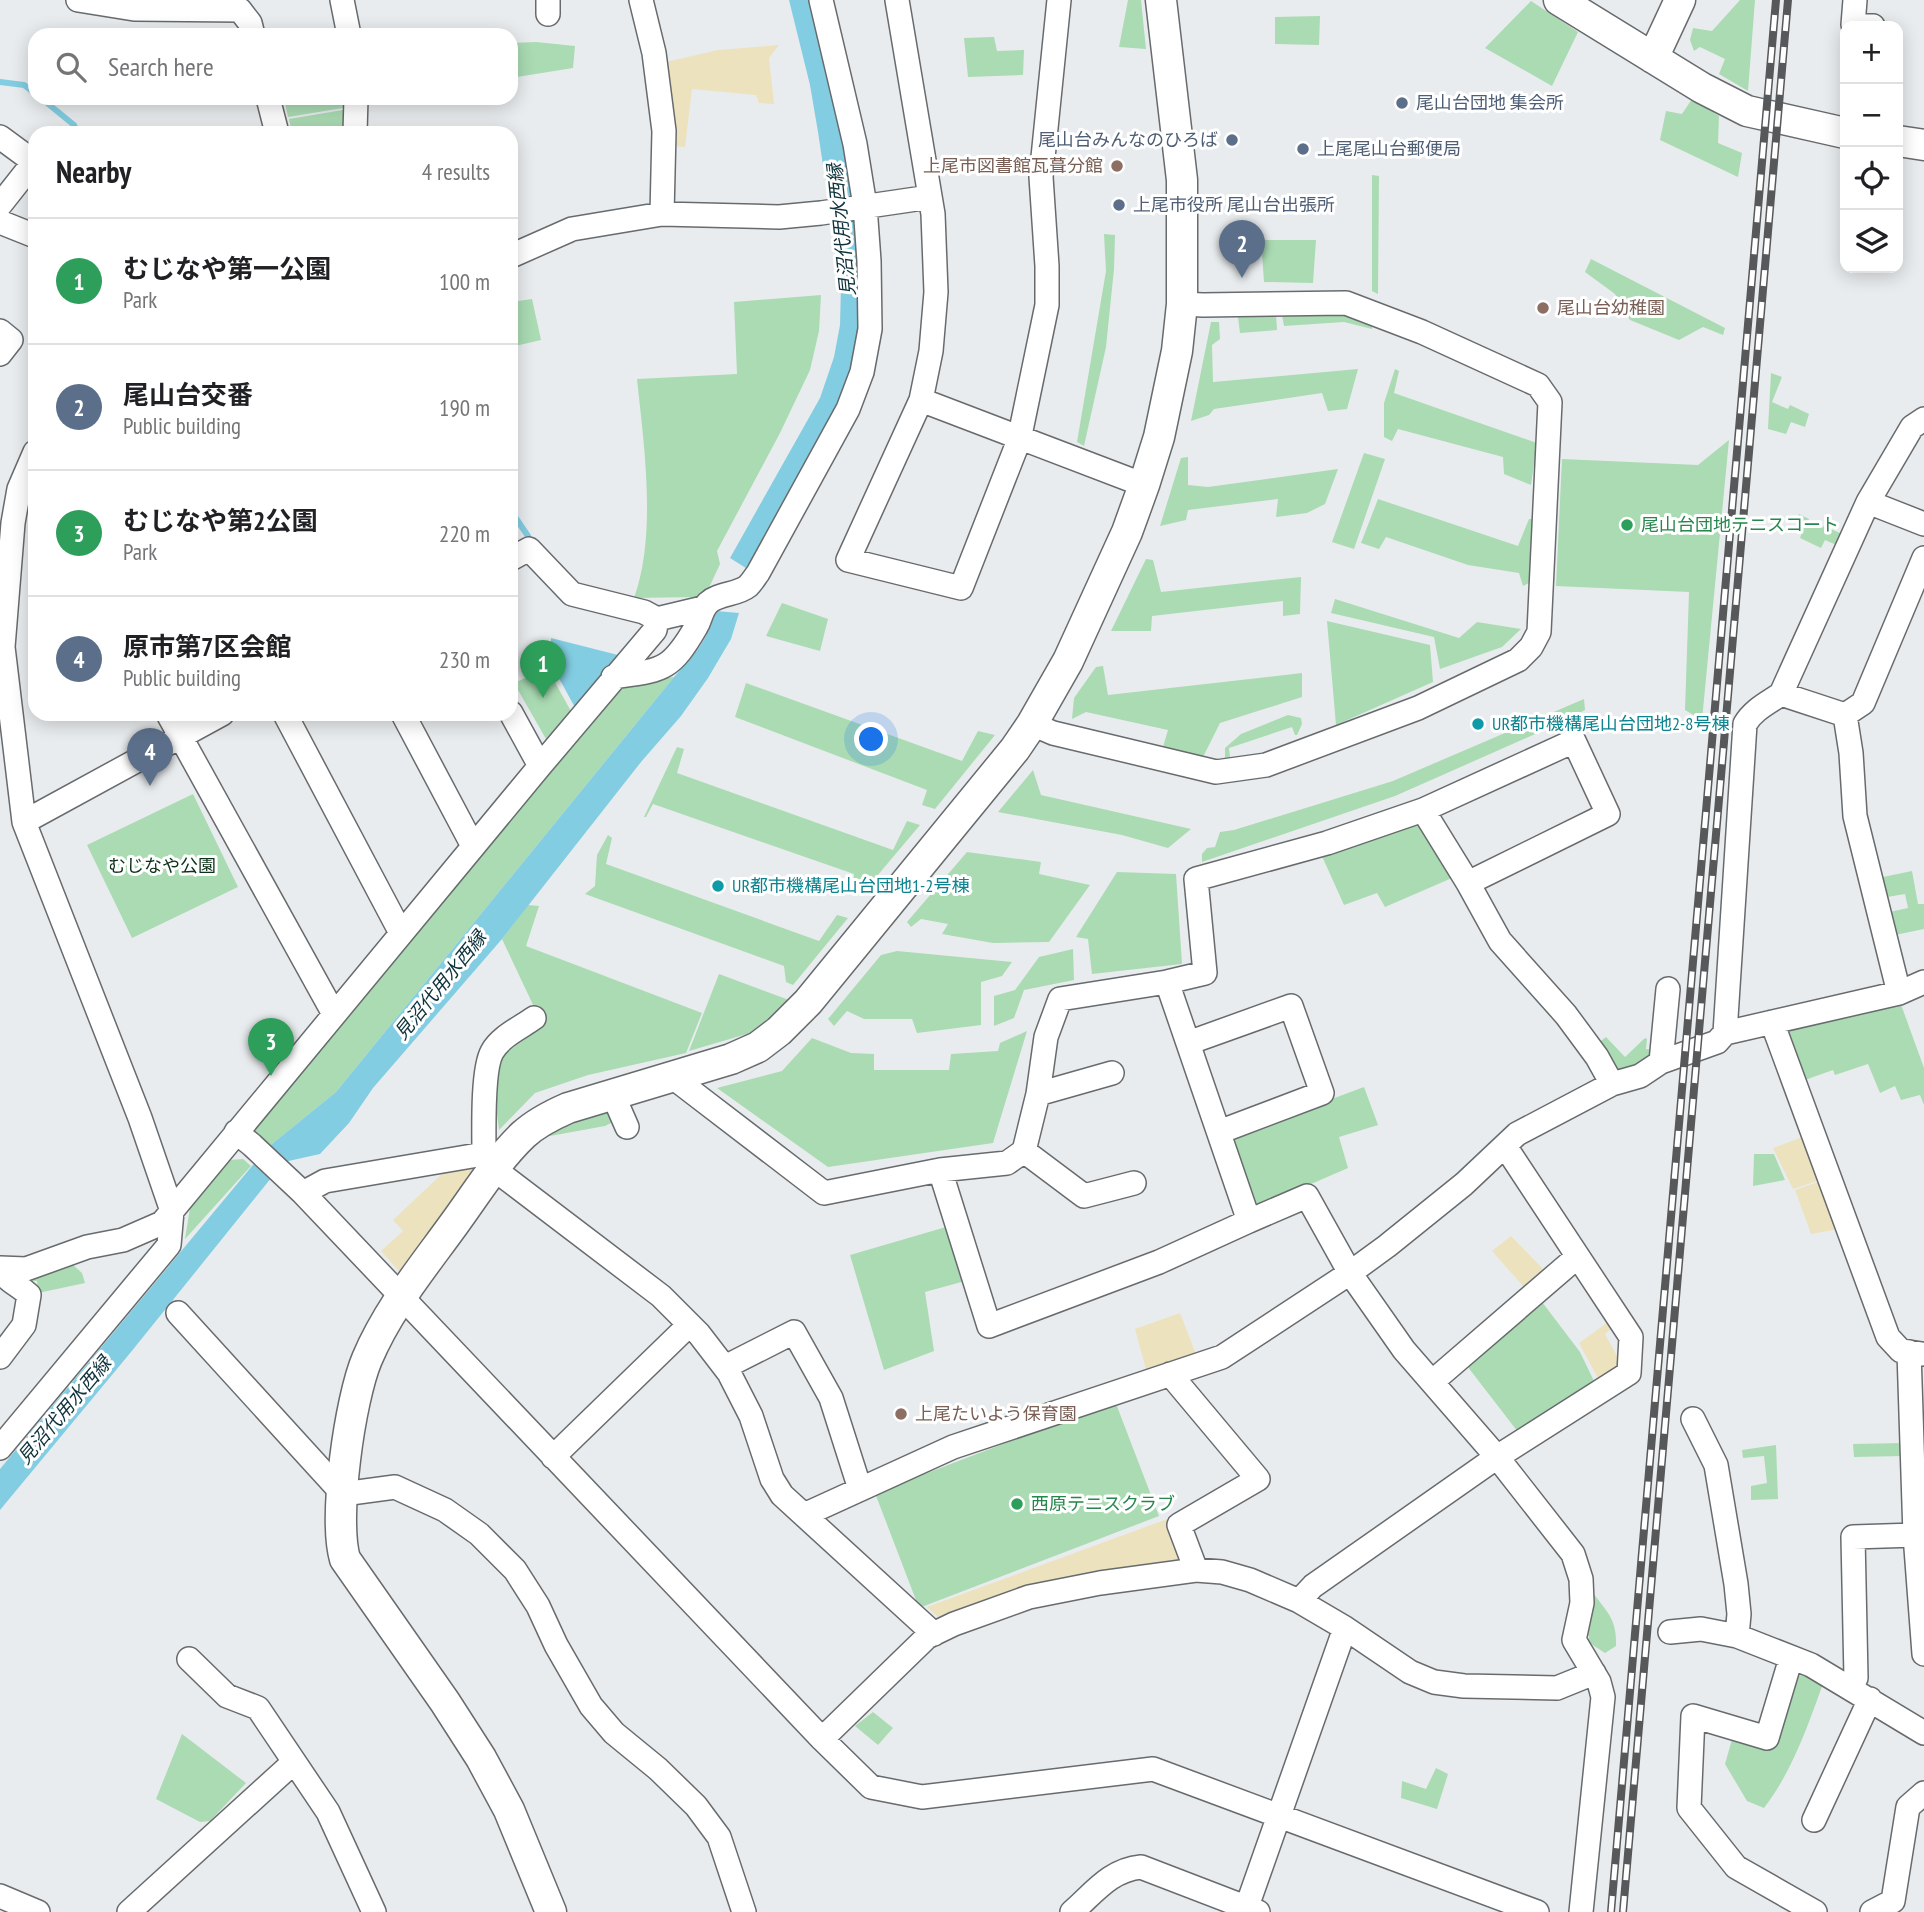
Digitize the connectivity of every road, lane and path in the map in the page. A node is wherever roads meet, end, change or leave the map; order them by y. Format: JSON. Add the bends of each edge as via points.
{"nodes":[{"id":1,"x":78,"y":0,"type":"edge"},
{"id":2,"x":342,"y":0,"type":"edge"},
{"id":3,"x":641,"y":0,"type":"edge"},
{"id":4,"x":821,"y":0,"type":"edge"},
{"id":5,"x":897,"y":0,"type":"edge"},
{"id":6,"x":1059,"y":0,"type":"edge"},
{"id":7,"x":1161,"y":0,"type":"edge"},
{"id":8,"x":1559,"y":0,"type":"edge"},
{"id":9,"x":1680,"y":0,"type":"edge"},
{"id":10,"x":1855,"y":0,"type":"edge"},
{"id":11,"x":1853,"y":21,"type":"edge"},
{"id":12,"x":251,"y":28,"type":"edge"},
{"id":13,"x":348,"y":28,"type":"edge"},
{"id":14,"x":1653,"y":58,"type":"junction"},
{"id":15,"x":270,"y":105,"type":"edge"},
{"id":16,"x":356,"y":105,"type":"edge"},
{"id":17,"x":275,"y":126,"type":"edge"},
{"id":18,"x":355,"y":126,"type":"edge"},
{"id":19,"x":1840,"y":132,"type":"edge"},
{"id":20,"x":0,"y":137,"type":"edge"},
{"id":21,"x":1903,"y":142,"type":"edge"},
{"id":22,"x":1924,"y":145,"type":"edge"},
{"id":23,"x":28,"y":158,"type":"edge"},
{"id":24,"x":28,"y":170,"type":"edge"},
{"id":25,"x":930,"y":197,"type":"junction"},
{"id":26,"x":0,"y":205,"type":"edge"},
{"id":27,"x":862,"y":206,"type":"junction"},
{"id":28,"x":662,"y":214,"type":"junction"},
{"id":29,"x":0,"y":222,"type":"edge"},
{"id":30,"x":28,"y":233,"type":"edge"},
{"id":31,"x":518,"y":253,"type":"edge"},
{"id":32,"x":1182,"y":304,"type":"junction"},
{"id":33,"x":0,"y":331,"type":"edge"},
{"id":34,"x":0,"y":354,"type":"edge"},
{"id":35,"x":921,"y":400,"type":"junction"},
{"id":36,"x":1924,"y":418,"type":"edge"},
{"id":37,"x":1019,"y":440,"type":"junction"},
{"id":38,"x":28,"y":468,"type":"edge"},
{"id":39,"x":1144,"y":485,"type":"junction"},
{"id":40,"x":1868,"y":502,"type":"junction"},
{"id":41,"x":28,"y":515,"type":"edge"},
{"id":42,"x":1924,"y":524,"type":"edge"},
{"id":43,"x":7,"y":526,"type":"edge"},
{"id":44,"x":518,"y":555,"type":"edge"},
{"id":45,"x":1924,"y":558,"type":"edge"},
{"id":46,"x":703,"y":608,"type":"junction"},
{"id":47,"x":657,"y":619,"type":"junction"},
{"id":48,"x":613,"y":677,"type":"junction"},
{"id":49,"x":1781,"y":694,"type":"junction"},
{"id":50,"x":1845,"y":715,"type":"junction"},
{"id":51,"x":172,"y":721,"type":"edge"},
{"id":52,"x":209,"y":721,"type":"edge"},
{"id":53,"x":289,"y":721,"type":"edge"},
{"id":54,"x":407,"y":721,"type":"edge"},
{"id":55,"x":515,"y":721,"type":"edge"},
{"id":56,"x":1032,"y":724,"type":"junction"},
{"id":57,"x":180,"y":736,"type":"junction"},
{"id":58,"x":540,"y":766,"type":"junction"},
{"id":59,"x":1423,"y":810,"type":"junction"},
{"id":60,"x":24,"y":822,"type":"junction"},
{"id":61,"x":473,"y":846,"type":"junction"},
{"id":62,"x":1468,"y":883,"type":"junction"},
{"id":63,"x":401,"y":933,"type":"junction"},
{"id":64,"x":1167,"y":982,"type":"junction"},
{"id":65,"x":1924,"y":982,"type":"edge"},
{"id":66,"x":1668,"y":989,"type":"dead end"},
{"id":67,"x":1899,"y":993,"type":"junction"},
{"id":68,"x":334,"y":1014,"type":"junction"},
{"id":69,"x":534,"y":1018,"type":"dead end"},
{"id":70,"x":1772,"y":1022,"type":"junction"},
{"id":71,"x":1726,"y":1034,"type":"junction"},
{"id":72,"x":1188,"y":1043,"type":"junction"},
{"id":73,"x":1661,"y":1062,"type":"junction"},
{"id":74,"x":1112,"y":1073,"type":"dead end"},
{"id":75,"x":674,"y":1077,"type":"junction"},
{"id":76,"x":1612,"y":1084,"type":"junction"},
{"id":77,"x":1038,"y":1094,"type":"junction"},
{"id":78,"x":613,"y":1095,"type":"junction"},
{"id":79,"x":627,"y":1126,"type":"dead end"},
{"id":80,"x":1219,"y":1132,"type":"junction"},
{"id":81,"x":244,"y":1138,"type":"junction"},
{"id":82,"x":1504,"y":1146,"type":"junction"},
{"id":83,"x":1024,"y":1151,"type":"junction"},
{"id":84,"x":492,"y":1163,"type":"junction"},
{"id":85,"x":940,"y":1170,"type":"junction"},
{"id":86,"x":1134,"y":1183,"type":"dead end"},
{"id":87,"x":295,"y":1186,"type":"junction"},
{"id":88,"x":172,"y":1211,"type":"junction"},
{"id":89,"x":1249,"y":1221,"type":"junction"},
{"id":90,"x":1577,"y":1257,"type":"junction"},
{"id":91,"x":0,"y":1269,"type":"edge"},
{"id":92,"x":1350,"y":1273,"type":"junction"},
{"id":93,"x":401,"y":1297,"type":"junction"},
{"id":94,"x":178,"y":1313,"type":"dead end"},
{"id":95,"x":689,"y":1325,"type":"junction"},
{"id":96,"x":1916,"y":1353,"type":"edge"},
{"id":97,"x":0,"y":1357,"type":"edge"},
{"id":98,"x":725,"y":1367,"type":"junction"},
{"id":99,"x":1170,"y":1374,"type":"junction"},
{"id":100,"x":1432,"y":1382,"type":"junction"},
{"id":101,"x":1693,"y":1419,"type":"dead end"},
{"id":102,"x":0,"y":1448,"type":"edge"},
{"id":103,"x":553,"y":1457,"type":"junction"},
{"id":104,"x":1497,"y":1457,"type":"junction"},
{"id":105,"x":860,"y":1489,"type":"junction"},
{"id":106,"x":343,"y":1494,"type":"junction"},
{"id":107,"x":804,"y":1515,"type":"junction"},
{"id":108,"x":1915,"y":1535,"type":"junction"},
{"id":109,"x":1196,"y":1570,"type":"junction"},
{"id":110,"x":1921,"y":1576,"type":"edge"},
{"id":111,"x":1298,"y":1601,"type":"junction"},
{"id":112,"x":1345,"y":1628,"type":"junction"},
{"id":113,"x":1670,"y":1632,"type":"dead end"},
{"id":114,"x":934,"y":1634,"type":"junction"},
{"id":115,"x":1737,"y":1636,"type":"junction"},
{"id":116,"x":1924,"y":1654,"type":"edge"},
{"id":117,"x":1791,"y":1658,"type":"junction"},
{"id":118,"x":189,"y":1659,"type":"dead end"},
{"id":119,"x":1594,"y":1674,"type":"junction"},
{"id":120,"x":1850,"y":1687,"type":"junction"},
{"id":121,"x":1870,"y":1699,"type":"junction"},
{"id":122,"x":1924,"y":1733,"type":"edge"},
{"id":123,"x":822,"y":1739,"type":"junction"},
{"id":124,"x":294,"y":1762,"type":"junction"},
{"id":125,"x":1924,"y":1793,"type":"edge"},
{"id":126,"x":1278,"y":1817,"type":"junction"},
{"id":127,"x":1814,"y":1820,"type":"dead end"},
{"id":128,"x":0,"y":1896,"type":"edge"},
{"id":129,"x":1250,"y":1910,"type":"edge"},
{"id":130,"x":38,"y":1912,"type":"edge"},
{"id":131,"x":129,"y":1912,"type":"edge"},
{"id":132,"x":374,"y":1912,"type":"edge"},
{"id":133,"x":551,"y":1912,"type":"edge"},
{"id":134,"x":744,"y":1912,"type":"edge"},
{"id":135,"x":1072,"y":1912,"type":"edge"},
{"id":136,"x":1537,"y":1912,"type":"edge"},
{"id":137,"x":1581,"y":1912,"type":"edge"},
{"id":138,"x":1815,"y":1912,"type":"edge"},
{"id":139,"x":1872,"y":1912,"type":"edge"}],
"edges":[{"from":1,"to":12,"type":"street","via":[[134,9],[240,10]]},
{"from":2,"to":13,"type":"street"},
{"from":3,"to":28,"type":"street","via":[[654,53],[664,131]]},
{"from":4,"to":27,"type":"street","via":[[855,144]]},
{"from":5,"to":25,"type":"street"},
{"from":6,"to":37,"type":"street","via":[[1041,177],[1047,305]]},
{"from":7,"to":32,"type":"street","via":[[1182,180]]},
{"from":8,"to":14,"type":"street"},
{"from":9,"to":14,"type":"street"},
{"from":10,"to":11,"type":"street"},
{"from":14,"to":19,"type":"street","via":[[1747,111]]},
{"from":15,"to":17,"type":"street"},
{"from":16,"to":18,"type":"street"},
{"from":20,"to":23,"type":"street"},
{"from":21,"to":22,"type":"street"},
{"from":24,"to":26,"type":"street"},
{"from":25,"to":27,"type":"street"},
{"from":25,"to":35,"type":"street","via":[[936,292],[932,351]]},
{"from":27,"to":28,"type":"street","via":[[779,217]]},
{"from":27,"to":46,"type":"street","via":[[870,329],[862,372],[848,409],[758,573],[746,587],[711,600]]},
{"from":28,"to":31,"type":"street","via":[[572,229]]},
{"from":29,"to":30,"type":"street"},
{"from":32,"to":39,"type":"street","via":[[1177,351]]},
{"from":32,"to":56,"type":"street","via":[[1346,303],[1538,385],[1550,402],[1539,632],[1518,660],[1418,708],[1266,765],[1216,772]]},
{"from":33,"to":34,"type":"street","via":[[11,340]]},
{"from":35,"to":37,"type":"street"},
{"from":35,"to":37,"type":"street","via":[[848,559],[961,588]]},
{"from":36,"to":40,"type":"street","via":[[1912,427]]},
{"from":37,"to":39,"type":"street"},
{"from":38,"to":43,"type":"street"},
{"from":39,"to":56,"type":"street","via":[[1099,596]]},
{"from":40,"to":42,"type":"street"},
{"from":40,"to":49,"type":"street"},
{"from":41,"to":43,"type":"street"},
{"from":43,"to":60,"type":"street","via":[[3,647]]},
{"from":44,"to":47,"type":"street","via":[[529,549],[572,594]]},
{"from":45,"to":50,"type":"street","via":[[1863,703]]},
{"from":46,"to":47,"type":"street"},
{"from":46,"to":48,"type":"street","via":[[681,652],[669,663],[658,670]]},
{"from":47,"to":48,"type":"street","via":[[655,630]]},
{"from":48,"to":58,"type":"street"},
{"from":49,"to":50,"type":"street"},
{"from":49,"to":71,"type":"street","via":[[1745,724]]},
{"from":50,"to":67,"type":"street","via":[[1855,816]]},
{"from":51,"to":57,"type":"street"},
{"from":52,"to":57,"type":"street"},
{"from":53,"to":63,"type":"street"},
{"from":54,"to":61,"type":"street"},
{"from":55,"to":58,"type":"street"},
{"from":56,"to":75,"type":"street","via":[[802,1009],[758,1047]]},
{"from":57,"to":60,"type":"street"},
{"from":57,"to":68,"type":"street"},
{"from":58,"to":61,"type":"street"},
{"from":59,"to":62,"type":"street"},
{"from":59,"to":62,"type":"street","via":[[1574,741],[1608,814]]},
{"from":59,"to":64,"type":"street","via":[[1327,843],[1196,879],[1205,972]]},
{"from":60,"to":88,"type":"street"},
{"from":61,"to":63,"type":"street"},
{"from":62,"to":76,"type":"street","via":[[1500,941],[1566,1015]]},
{"from":63,"to":68,"type":"street"},
{"from":64,"to":72,"type":"street"},
{"from":64,"to":77,"type":"street","via":[[1060,999],[1046,1037]]},
{"from":65,"to":67,"type":"street"},
{"from":66,"to":73,"type":"street"},
{"from":67,"to":70,"type":"street"},
{"from":68,"to":81,"type":"street"},
{"from":69,"to":84,"type":"street","via":[[491,1053],[484,1106]]},
{"from":70,"to":71,"type":"street"},
{"from":70,"to":96,"type":"street","via":[[1888,1337],[1900,1351]]},
{"from":71,"to":73,"type":"street","via":[[1717,1042]]},
{"from":72,"to":80,"type":"street"},
{"from":72,"to":80,"type":"street","via":[[1290,1006],[1322,1093]]},
{"from":73,"to":76,"type":"street","via":[[1640,1076]]},
{"from":74,"to":77,"type":"street"},
{"from":75,"to":78,"type":"street"},
{"from":75,"to":85,"type":"street","via":[[824,1193]]},
{"from":76,"to":82,"type":"street","via":[[1517,1134]]},
{"from":77,"to":83,"type":"street"},
{"from":78,"to":79,"type":"street"},
{"from":78,"to":84,"type":"street","via":[[546,1118]]},
{"from":80,"to":89,"type":"street"},
{"from":81,"to":87,"type":"street"},
{"from":81,"to":88,"type":"street"},
{"from":82,"to":90,"type":"street"},
{"from":82,"to":92,"type":"street","via":[[1464,1184]]},
{"from":83,"to":85,"type":"street","via":[[1007,1163]]},
{"from":83,"to":86,"type":"street","via":[[1084,1196]]},
{"from":84,"to":87,"type":"street"},
{"from":84,"to":93,"type":"street"},
{"from":84,"to":95,"type":"street","via":[[661,1296]]},
{"from":85,"to":89,"type":"street","via":[[989,1326],[1159,1262]]},
{"from":87,"to":93,"type":"street"},
{"from":88,"to":91,"type":"street","via":[[162,1223],[123,1240],[87,1247],[26,1269]]},
{"from":88,"to":102,"type":"street","via":[[169,1245]]},
{"from":89,"to":92,"type":"street","via":[[1307,1196]]},
{"from":90,"to":100,"type":"street"},
{"from":90,"to":104,"type":"street","via":[[1631,1337],[1629,1373]]},
{"from":91,"to":97,"type":"street","via":[[6,1280],[29,1295],[24,1325]]},
{"from":92,"to":99,"type":"street","via":[[1222,1357]]},
{"from":92,"to":100,"type":"street"},
{"from":93,"to":103,"type":"street"},
{"from":93,"to":106,"type":"street","via":[[359,1380]]},
{"from":94,"to":106,"type":"street"},
{"from":95,"to":98,"type":"street"},
{"from":95,"to":103,"type":"street"},
{"from":96,"to":108,"type":"street"},
{"from":98,"to":105,"type":"street","via":[[794,1332],[831,1398]]},
{"from":98,"to":107,"type":"street","via":[[751,1416],[772,1479]]},
{"from":99,"to":105,"type":"street","via":[[953,1447]]},
{"from":99,"to":109,"type":"street","via":[[1258,1479],[1179,1525]]},
{"from":100,"to":104,"type":"street"},
{"from":101,"to":115,"type":"street","via":[[1716,1465],[1736,1584]]},
{"from":103,"to":123,"type":"street"},
{"from":104,"to":111,"type":"street"},
{"from":104,"to":119,"type":"street","via":[[1573,1554],[1582,1603],[1574,1640]]},
{"from":105,"to":107,"type":"street"},
{"from":106,"to":133,"type":"street","via":[[340,1528],[345,1559],[481,1758],[509,1810]]},
{"from":106,"to":134,"type":"street","via":[[395,1487],[445,1510],[479,1534],[515,1570],[591,1706],[614,1733],[696,1806],[719,1837]]},
{"from":107,"to":114,"type":"street"},
{"from":108,"to":110,"type":"street"},
{"from":108,"to":120,"type":"street","via":[[1853,1537],[1856,1678]]},
{"from":109,"to":111,"type":"street","via":[[1250,1580]]},
{"from":109,"to":114,"type":"street","via":[[1029,1597]]},
{"from":110,"to":116,"type":"street"},
{"from":111,"to":112,"type":"street"},
{"from":112,"to":119,"type":"street","via":[[1410,1672],[1434,1682],[1557,1688]]},
{"from":112,"to":126,"type":"street"},
{"from":113,"to":115,"type":"street","via":[[1700,1629]]},
{"from":114,"to":123,"type":"street"},
{"from":115,"to":117,"type":"street"},
{"from":117,"to":120,"type":"street"},
{"from":117,"to":138,"type":"street","via":[[1767,1738],[1693,1716],[1689,1808],[1736,1867]]},
{"from":118,"to":124,"type":"street","via":[[227,1696],[258,1708]]},
{"from":119,"to":137,"type":"street","via":[[1602,1697]]},
{"from":120,"to":121,"type":"street"},
{"from":121,"to":122,"type":"street"},
{"from":121,"to":127,"type":"street"},
{"from":123,"to":126,"type":"street","via":[[871,1787],[922,1797],[1153,1769]]},
{"from":124,"to":131,"type":"street"},
{"from":124,"to":132,"type":"street","via":[[328,1812]]},
{"from":125,"to":139,"type":"street","via":[[1908,1807],[1893,1902]]},
{"from":126,"to":129,"type":"street"},
{"from":126,"to":136,"type":"street"},
{"from":128,"to":130,"type":"street"},
{"from":129,"to":135,"type":"street","via":[[1141,1867],[1127,1868],[1103,1882]]}]}
